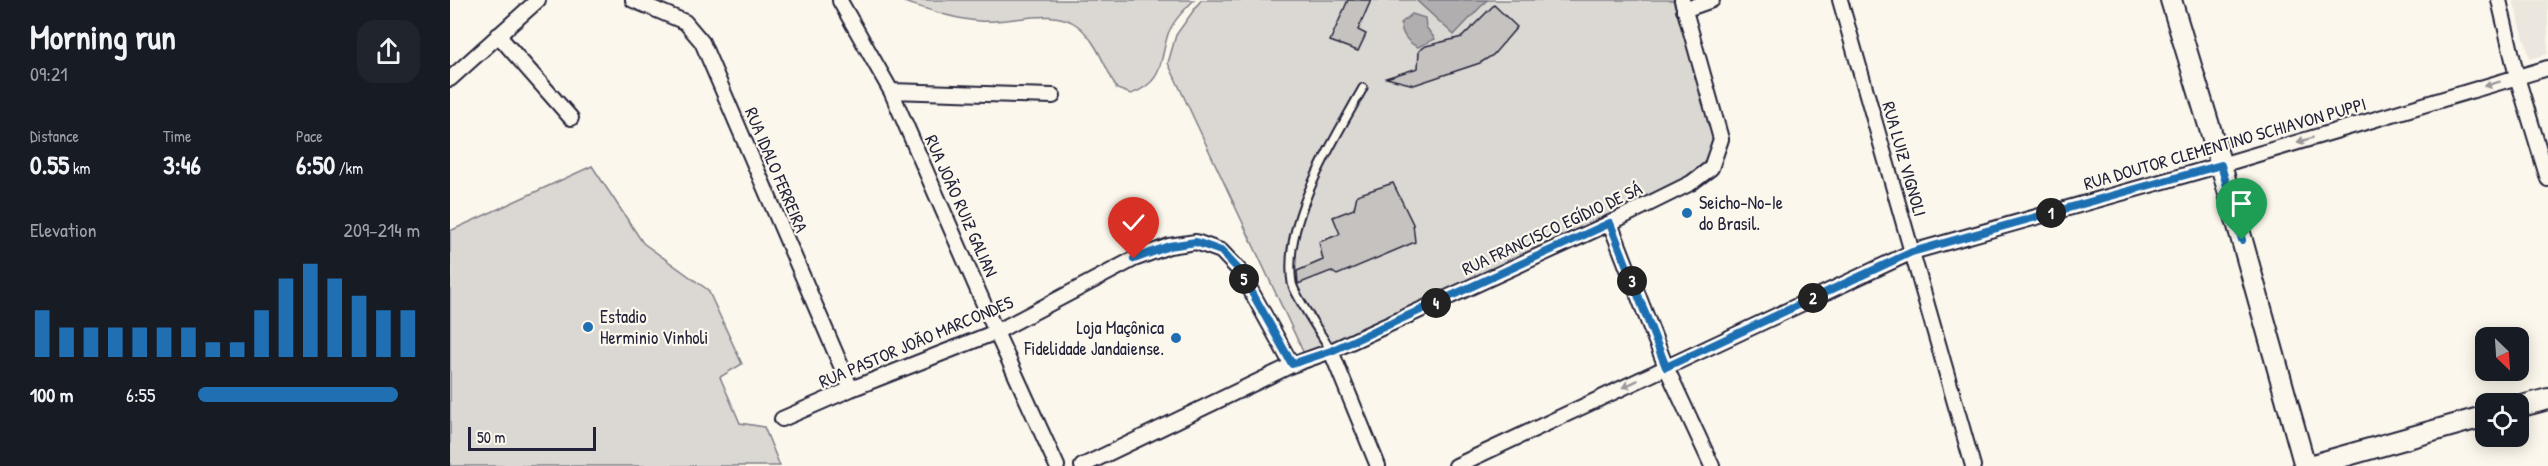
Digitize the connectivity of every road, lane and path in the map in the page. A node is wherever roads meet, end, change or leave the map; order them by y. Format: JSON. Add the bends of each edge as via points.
{"nodes":[{"id":1,"x":538,"y":0,"type":"edge"},
{"id":2,"x":633,"y":0,"type":"edge"},
{"id":3,"x":1712,"y":0,"type":"edge"},
{"id":4,"x":1840,"y":0,"type":"edge"},
{"id":5,"x":2171,"y":0,"type":"edge"},
{"id":6,"x":2499,"y":0,"type":"edge"},
{"id":7,"x":840,"y":1,"type":"edge"},
{"id":8,"x":1683,"y":5,"type":"edge"},
{"id":9,"x":498,"y":35,"type":"junction"},
{"id":10,"x":2548,"y":68,"type":"edge"},
{"id":11,"x":2517,"y":77,"type":"junction"},
{"id":12,"x":450,"y":79,"type":"edge"},
{"id":13,"x":1363,"y":88,"type":"dead end"},
{"id":14,"x":891,"y":91,"type":"junction"},
{"id":15,"x":1053,"y":96,"type":"dead end"},
{"id":16,"x":571,"y":118,"type":"dead end"},
{"id":17,"x":2221,"y":165,"type":"junction"},
{"id":18,"x":2548,"y":179,"type":"edge"},
{"id":19,"x":1610,"y":223,"type":"junction"},
{"id":20,"x":1912,"y":252,"type":"junction"},
{"id":21,"x":996,"y":332,"type":"junction"},
{"id":22,"x":1331,"y":351,"type":"junction"},
{"id":23,"x":1292,"y":364,"type":"junction"},
{"id":24,"x":1666,"y":367,"type":"junction"},
{"id":25,"x":850,"y":389,"type":"junction"},
{"id":26,"x":2548,"y":399,"type":"edge"},
{"id":27,"x":2529,"y":404,"type":"edge"},
{"id":28,"x":782,"y":419,"type":"dead end"},
{"id":29,"x":2475,"y":419,"type":"edge"},
{"id":30,"x":1057,"y":466,"type":"edge"},
{"id":31,"x":1082,"y":466,"type":"edge"},
{"id":32,"x":1378,"y":466,"type":"edge"},
{"id":33,"x":1455,"y":466,"type":"edge"},
{"id":34,"x":1712,"y":466,"type":"edge"},
{"id":35,"x":1973,"y":466,"type":"edge"},
{"id":36,"x":2307,"y":466,"type":"edge"}],
"edges":[{"from":1,"to":9,"type":"street"},
{"from":2,"to":25,"type":"street","name":"RUA IDALO FERREIRA","via":[[685,22],[702,42]]},
{"from":3,"to":8,"type":"street"},
{"from":4,"to":20,"type":"street","name":"RUA LUIZ VIGNOLI"},
{"from":5,"to":17,"type":"street"},
{"from":6,"to":11,"type":"street"},
{"from":7,"to":14,"type":"street","name":"RUA JOÃO RUIZ GALIAN"},
{"from":8,"to":19,"type":"street","name":"RUA FRANCISCO EGÍDIO DE SÁ","via":[[1721,140],[1711,168],[1691,183]]},
{"from":9,"to":12,"type":"street"},
{"from":9,"to":16,"type":"street"},
{"from":10,"to":11,"type":"street","name":"RUA DOUTOR CLEMENTINO SCHIAVON PUPPI"},
{"from":11,"to":17,"type":"street","name":"RUA DOUTOR CLEMENTINO SCHIAVON PUPPI","one_way":true},
{"from":11,"to":18,"type":"street"},
{"from":13,"to":22,"type":"lane","via":[[1322,160],[1292,239],[1292,285]]},
{"from":14,"to":15,"type":"street"},
{"from":14,"to":21,"type":"street","name":"RUA JOÃO RUIZ GALIAN"},
{"from":17,"to":20,"type":"street","name":"RUA DOUTOR CLEMENTINO SCHIAVON PUPPI"},
{"from":17,"to":36,"type":"street"},
{"from":19,"to":22,"type":"street","name":"RUA FRANCISCO EGÍDIO DE SÁ"},
{"from":19,"to":24,"type":"street"},
{"from":20,"to":24,"type":"street","name":"RUA DOUTOR CLEMENTINO SCHIAVON PUPPI"},
{"from":20,"to":35,"type":"street","name":"RUA LUIZ VIGNOLI"},
{"from":21,"to":23,"type":"street","name":"RUA PASTOR JOÃO MARCONDES","via":[[1134,259],[1169,246],[1196,242],[1221,251],[1240,271]]},
{"from":21,"to":25,"type":"street","name":"RUA PASTOR JOÃO MARCONDES"},
{"from":21,"to":30,"type":"street","name":"RUA JOÃO RUIZ GALIAN"},
{"from":22,"to":23,"type":"street","name":"RUA FRANCISCO EGÍDIO DE SÁ"},
{"from":22,"to":32,"type":"street"},
{"from":23,"to":31,"type":"street","name":"RUA FRANCISCO EGÍDIO DE SÁ"},
{"from":24,"to":33,"type":"street","name":"RUA DOUTOR CLEMENTINO SCHIAVON PUPPI","one_way":true},
{"from":24,"to":34,"type":"street"},
{"from":25,"to":28,"type":"street","name":"RUA PASTOR JOÃO MARCONDES"},
{"from":26,"to":27,"type":"street"},
{"from":29,"to":36,"type":"street"}]}
